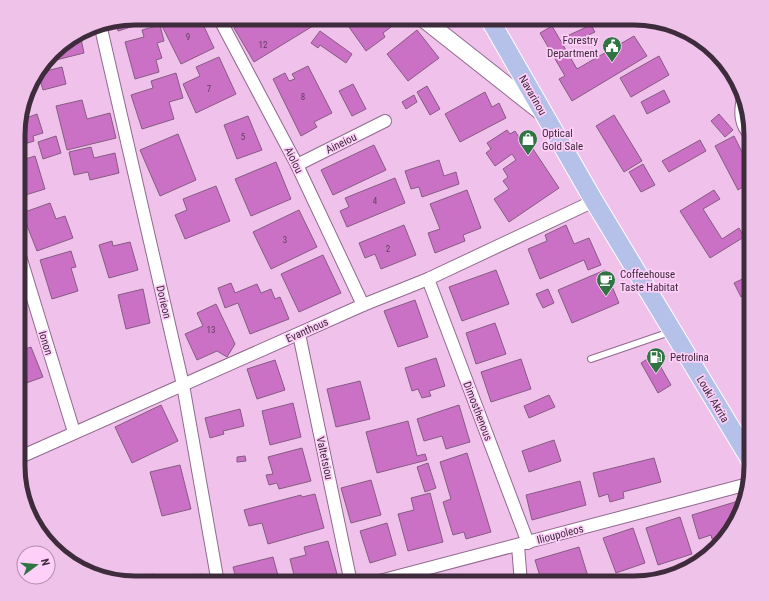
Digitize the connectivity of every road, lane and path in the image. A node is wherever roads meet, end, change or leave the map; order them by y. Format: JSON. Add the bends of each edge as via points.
{"nodes":[{"id":1,"x":223,"y":25,"type":"edge"},
{"id":2,"x":431,"y":25,"type":"edge"},
{"id":3,"x":492,"y":25,"type":"edge"},
{"id":4,"x":102,"y":31,"type":"edge"},
{"id":5,"x":741,"y":111,"type":"edge"},
{"id":6,"x":543,"y":113,"type":"junction"},
{"id":7,"x":385,"y":121,"type":"dead end"},
{"id":8,"x":743,"y":123,"type":"edge"},
{"id":9,"x":297,"y":165,"type":"junction"},
{"id":10,"x":598,"y":207,"type":"junction"},
{"id":11,"x":25,"y":273,"type":"edge"},
{"id":12,"x":428,"y":279,"type":"junction"},
{"id":13,"x":363,"y":305,"type":"junction"},
{"id":14,"x":672,"y":331,"type":"junction"},
{"id":15,"x":299,"y":334,"type":"junction"},
{"id":16,"x":591,"y":359,"type":"dead end"},
{"id":17,"x":183,"y":385,"type":"junction"},
{"id":18,"x":74,"y":432,"type":"junction"},
{"id":19,"x":744,"y":435,"type":"edge"},
{"id":20,"x":25,"y":455,"type":"edge"},
{"id":21,"x":742,"y":486,"type":"edge"},
{"id":22,"x":523,"y":544,"type":"junction"},
{"id":23,"x":217,"y":576,"type":"edge"},
{"id":24,"x":350,"y":576,"type":"edge"},
{"id":25,"x":400,"y":576,"type":"edge"},
{"id":26,"x":521,"y":576,"type":"edge"}],
"edges":[{"from":1,"to":9,"type":"street","name":"Aiolou"},
{"from":2,"to":6,"type":"main road"},
{"from":3,"to":6,"type":"main road","name":"Navarinou"},
{"from":4,"to":17,"type":"street","name":"Dorieon"},
{"from":5,"to":8,"type":"street"},
{"from":6,"to":10,"type":"main road","name":"Navarinou"},
{"from":7,"to":9,"type":"street","name":"Aineiou"},
{"from":9,"to":13,"type":"street","name":"Aiolou"},
{"from":10,"to":12,"type":"street","name":"Evanthous"},
{"from":10,"to":14,"type":"main road","name":"Louki Akrita"},
{"from":11,"to":18,"type":"street","name":"Ionon"},
{"from":12,"to":13,"type":"street","name":"Evanthous"},
{"from":12,"to":22,"type":"street","name":"Dimosthenous"},
{"from":13,"to":15,"type":"street","name":"Evanthous"},
{"from":14,"to":16,"type":"lane"},
{"from":14,"to":19,"type":"main road","name":"Louki Akrita"},
{"from":15,"to":17,"type":"street","name":"Evanthous"},
{"from":15,"to":24,"type":"street","name":"Valtetsiou"},
{"from":17,"to":18,"type":"street","name":"Evanthous"},
{"from":17,"to":23,"type":"street","name":"Dorieon"},
{"from":18,"to":20,"type":"street","name":"Evanthous"},
{"from":21,"to":22,"type":"street","name":"Ilioupoleos"},
{"from":22,"to":25,"type":"street","name":"Ilioupoleos"},
{"from":22,"to":26,"type":"street","name":"Dimosthenous"}]}
